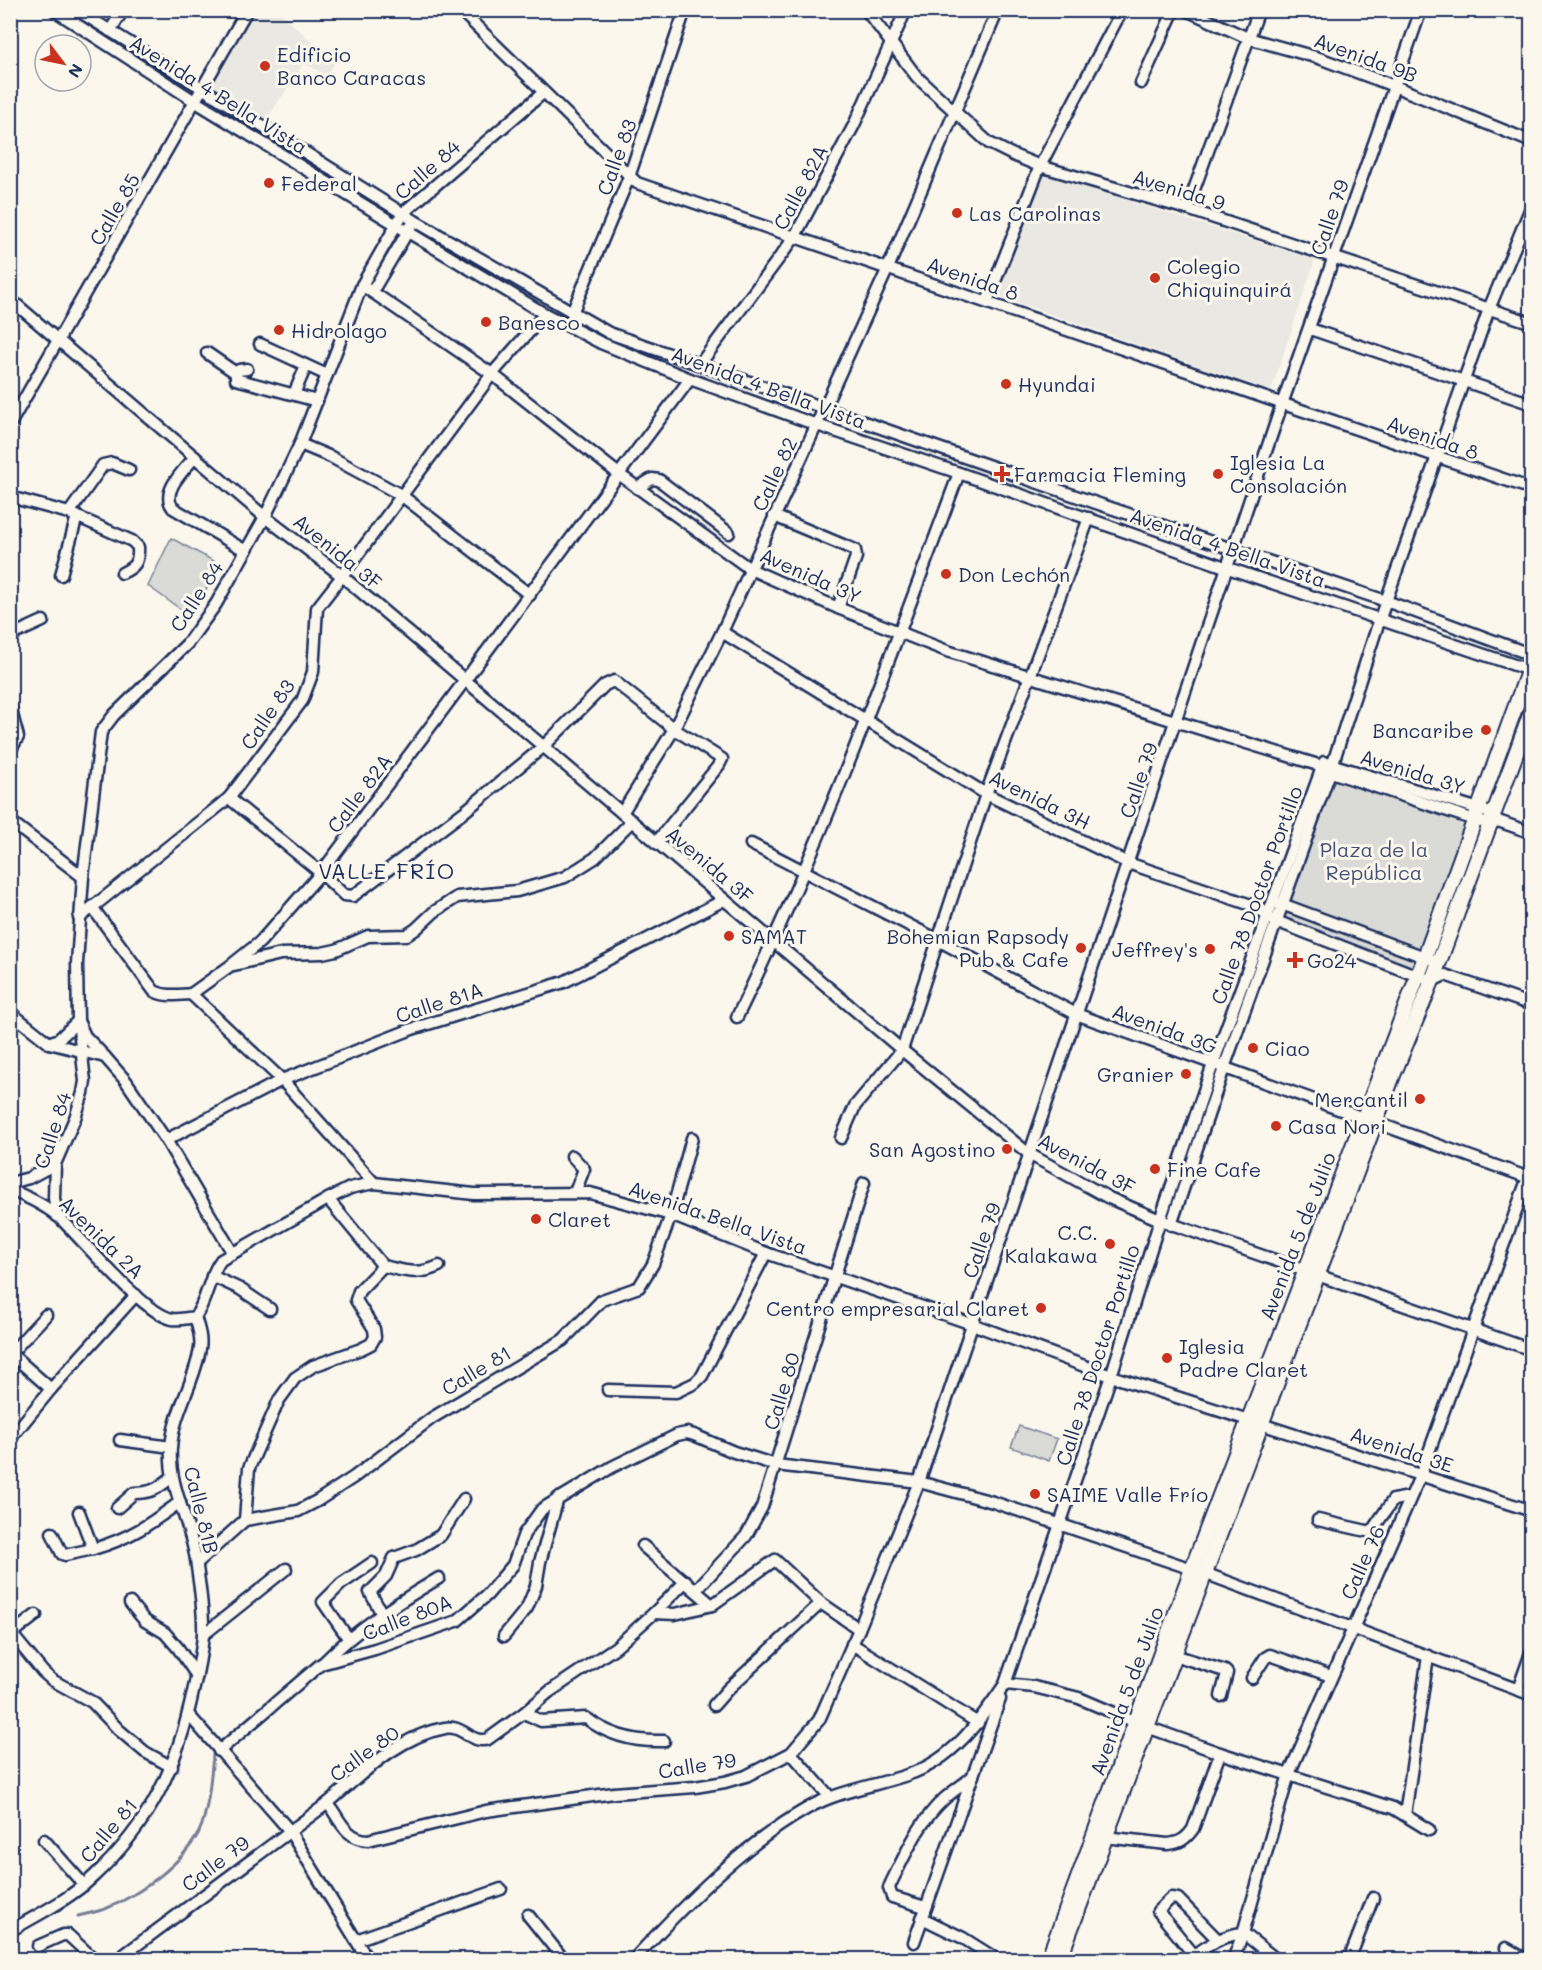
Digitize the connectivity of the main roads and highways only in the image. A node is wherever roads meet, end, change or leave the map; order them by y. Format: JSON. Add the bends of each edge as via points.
{"nodes":[{"id":1,"x":1530,"y":667,"type":"edge"},
{"id":2,"x":1532,"y":710,"type":"edge"},
{"id":3,"x":1486,"y":818,"type":"junction"},
{"id":4,"x":1432,"y":960,"type":"junction"},
{"id":5,"x":1369,"y":1121,"type":"junction"},
{"id":6,"x":1198,"y":1571,"type":"junction"},
{"id":7,"x":1141,"y":1724,"type":"junction"},
{"id":8,"x":1048,"y":1959,"type":"edge"},
{"id":9,"x":1059,"y":1959,"type":"edge"}],
"edges":[{"from":1,"to":3,"type":"main road","name":"Avenida 5 de Julio"},
{"from":2,"to":3,"type":"main road","name":"Avenida 5 de Julio"},
{"from":3,"to":4,"type":"main road","name":"Avenida 5 de Julio"},
{"from":4,"to":5,"type":"main road","name":"Avenida 5 de Julio","via":[[1418,976]]},
{"from":4,"to":5,"type":"main road","name":"Avenida 5 de Julio","via":[[1432,981]]},
{"from":5,"to":6,"type":"main road","name":"Avenida 5 de Julio"},
{"from":6,"to":7,"type":"main road","name":"Avenida 5 de Julio"},
{"from":6,"to":7,"type":"main road","name":"Avenida 5 de Julio","via":[[1174,1655]]},
{"from":7,"to":8,"type":"main road","name":"Avenida 5 de Julio"},
{"from":7,"to":9,"type":"main road","name":"Avenida 5 de Julio","via":[[1105,1838]]}]}
